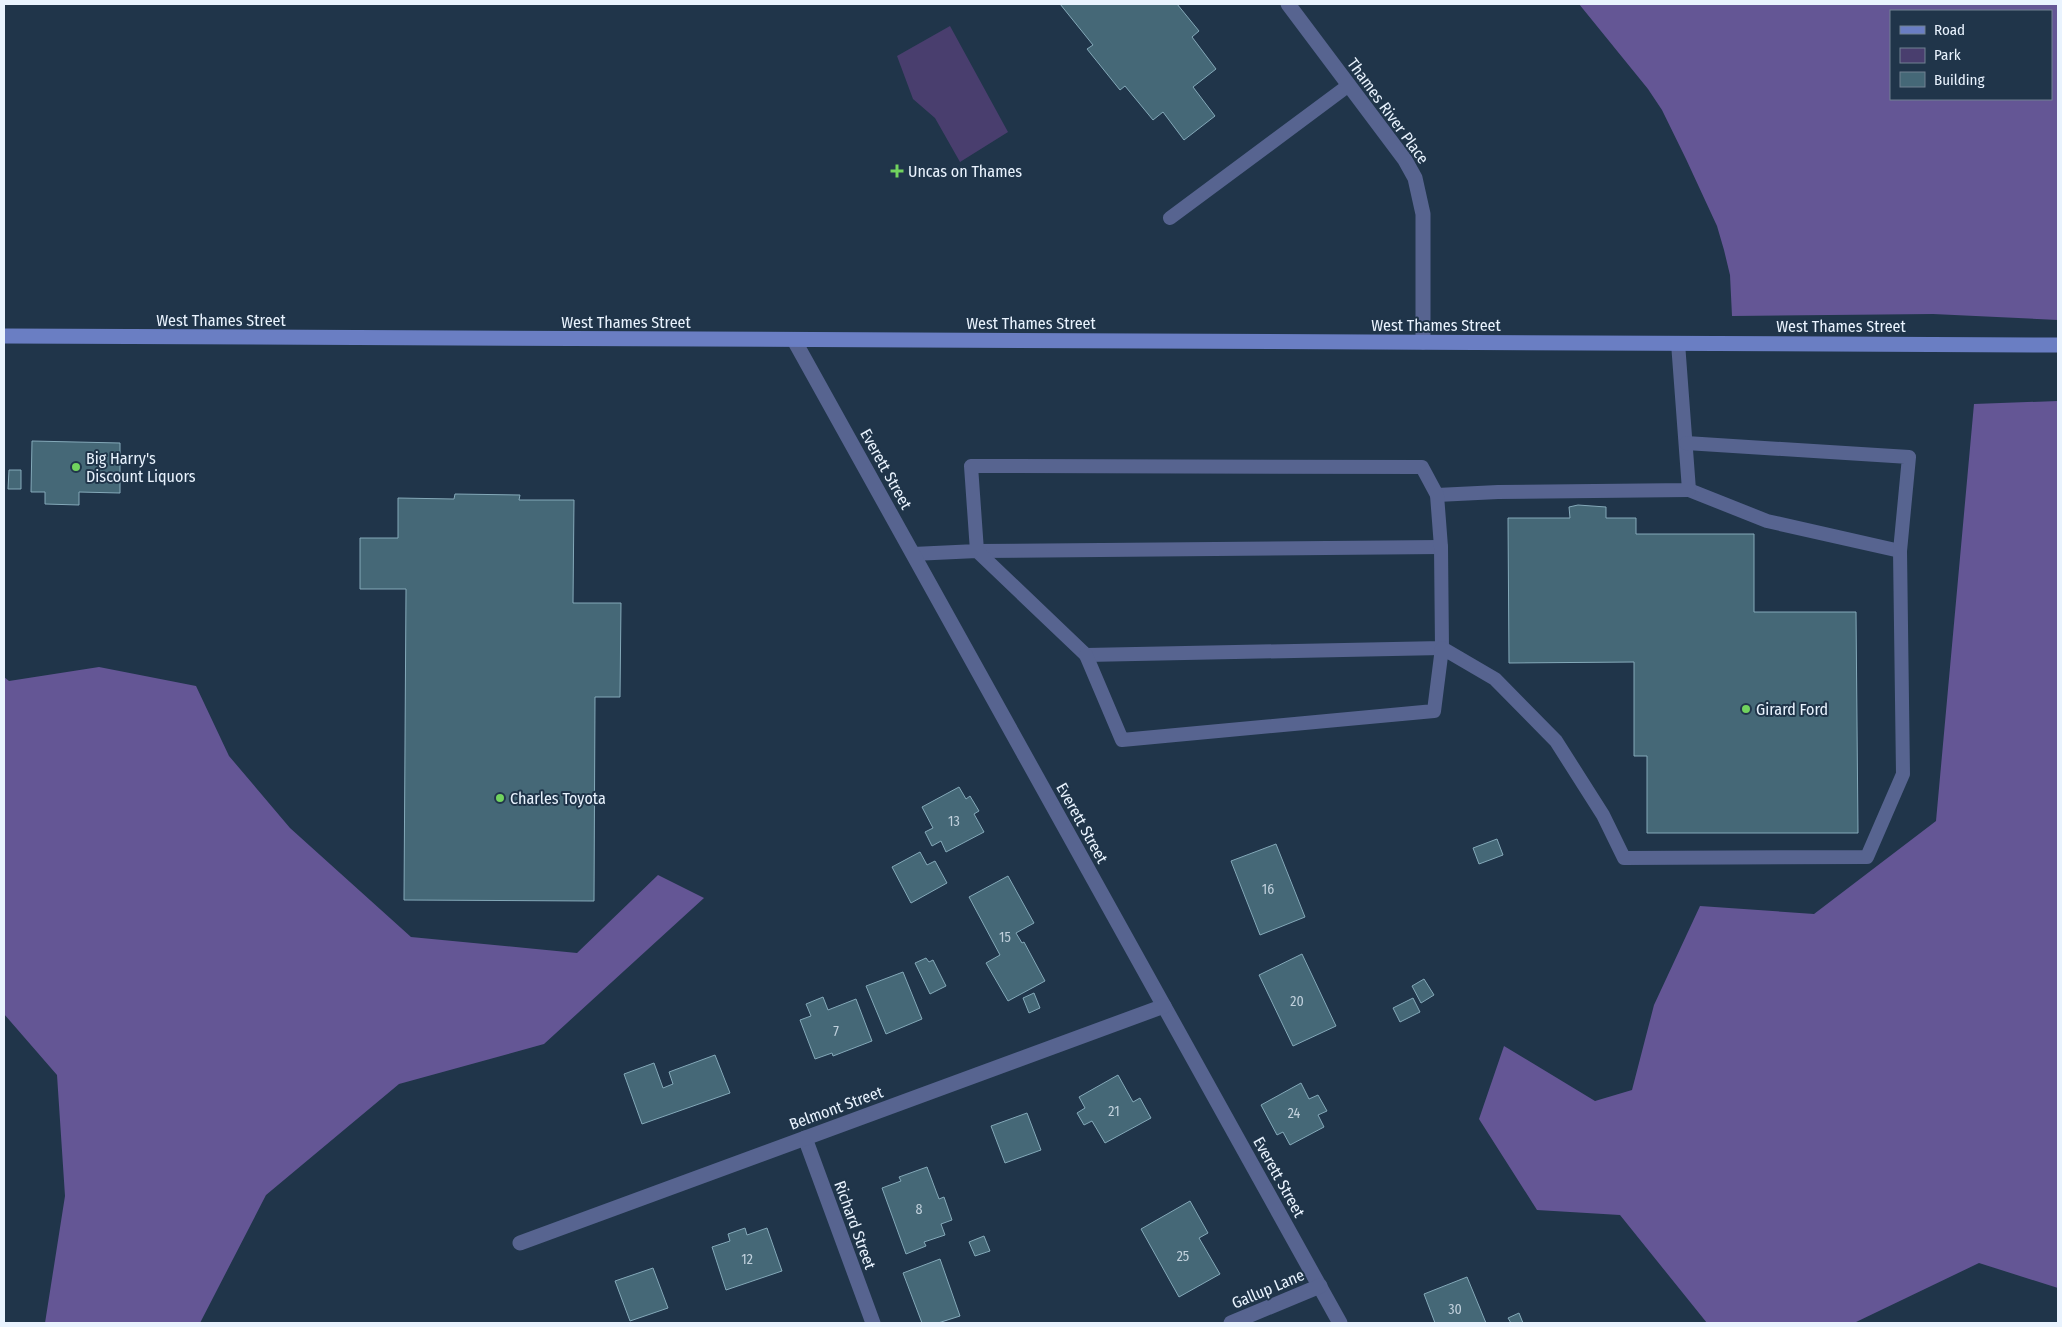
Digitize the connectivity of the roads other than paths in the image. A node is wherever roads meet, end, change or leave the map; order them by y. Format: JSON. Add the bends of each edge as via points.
{"nodes":[{"id":1,"x":1288,"y":4,"type":"edge"},
{"id":2,"x":1349,"y":86,"type":"junction"},
{"id":3,"x":1170,"y":218,"type":"dead end"},
{"id":4,"x":4,"y":336,"type":"edge"},
{"id":5,"x":794,"y":340,"type":"junction"},
{"id":6,"x":1423,"y":342,"type":"junction"},
{"id":7,"x":1678,"y":343,"type":"junction"},
{"id":8,"x":2058,"y":345,"type":"edge"},
{"id":9,"x":1686,"y":443,"type":"junction"},
{"id":10,"x":1689,"y":490,"type":"junction"},
{"id":11,"x":1437,"y":495,"type":"junction"},
{"id":12,"x":1441,"y":547,"type":"junction"},
{"id":13,"x":976,"y":551,"type":"junction"},
{"id":14,"x":1900,"y":551,"type":"junction"},
{"id":15,"x":913,"y":554,"type":"junction"},
{"id":16,"x":1442,"y":648,"type":"junction"},
{"id":17,"x":1086,"y":656,"type":"junction"},
{"id":18,"x":1164,"y":1006,"type":"junction"},
{"id":19,"x":805,"y":1138,"type":"junction"},
{"id":20,"x":520,"y":1243,"type":"dead end"},
{"id":21,"x":1320,"y":1286,"type":"junction"},
{"id":22,"x":873,"y":1323,"type":"edge"},
{"id":23,"x":1231,"y":1323,"type":"edge"},
{"id":24,"x":1340,"y":1323,"type":"edge"}],
"edges":[{"from":1,"to":2,"type":"street","name":"Thames River Place"},
{"from":2,"to":3,"type":"lane"},
{"from":2,"to":6,"type":"street","name":"Thames River Place","via":[[1405,160],[1420,195],[1423,214]]},
{"from":4,"to":5,"type":"main road","name":"West Thames Street"},
{"from":5,"to":6,"type":"main road","name":"West Thames Street"},
{"from":5,"to":15,"type":"street","name":"Everett Street"},
{"from":6,"to":7,"type":"main road","name":"West Thames Street"},
{"from":7,"to":8,"type":"main road","name":"West Thames Street"},
{"from":7,"to":9,"type":"lane"},
{"from":9,"to":10,"type":"lane"},
{"from":9,"to":14,"type":"lane","via":[[1909,457]]},
{"from":10,"to":11,"type":"lane"},
{"from":10,"to":14,"type":"lane","via":[[1768,521]]},
{"from":11,"to":12,"type":"lane"},
{"from":11,"to":13,"type":"lane","via":[[1422,467],[971,466]]},
{"from":12,"to":13,"type":"lane"},
{"from":12,"to":16,"type":"lane"},
{"from":13,"to":15,"type":"lane"},
{"from":13,"to":17,"type":"lane"},
{"from":14,"to":16,"type":"lane","via":[[1903,774],[1867,857],[1624,858],[1603,815],[1556,740],[1495,679]]},
{"from":15,"to":18,"type":"street","name":"Everett Street"},
{"from":16,"to":17,"type":"lane"},
{"from":16,"to":17,"type":"lane","via":[[1434,711],[1122,740]]},
{"from":18,"to":19,"type":"street","name":"Belmont Street"},
{"from":18,"to":21,"type":"street","name":"Everett Street"},
{"from":19,"to":20,"type":"street","name":"Belmont Street"},
{"from":19,"to":22,"type":"street","name":"Richard Street"},
{"from":21,"to":23,"type":"street","name":"Gallup Lane"},
{"from":21,"to":24,"type":"street","name":"Everett Street"}]}
